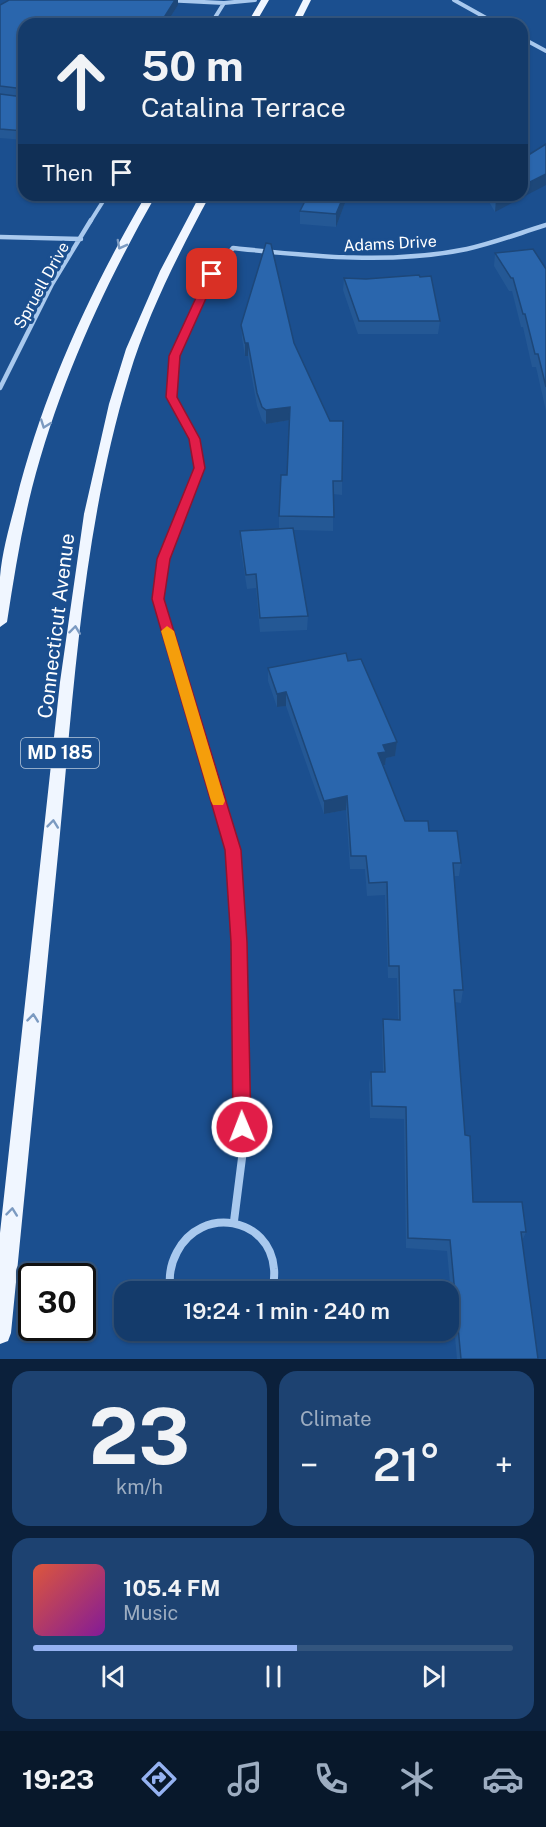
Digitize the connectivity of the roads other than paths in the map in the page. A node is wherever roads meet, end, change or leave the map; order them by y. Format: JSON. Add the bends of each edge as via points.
{"nodes":[{"id":1,"x":164,"y":0,"type":"edge"},
{"id":2,"x":255,"y":0,"type":"edge"},
{"id":3,"x":265,"y":0,"type":"edge"},
{"id":4,"x":307,"y":0,"type":"edge"},
{"id":5,"x":454,"y":0,"type":"edge"},
{"id":6,"x":224,"y":3,"type":"junction"},
{"id":7,"x":215,"y":18,"type":"edge"},
{"id":8,"x":254,"y":18,"type":"edge"},
{"id":9,"x":299,"y":18,"type":"edge"},
{"id":10,"x":486,"y":18,"type":"edge"},
{"id":11,"x":528,"y":41,"type":"edge"},
{"id":12,"x":546,"y":51,"type":"edge"},
{"id":13,"x":103,"y":201,"type":"edge"},
{"id":14,"x":147,"y":201,"type":"edge"},
{"id":15,"x":202,"y":201,"type":"edge"},
{"id":16,"x":546,"y":225,"type":"edge"},
{"id":17,"x":0,"y":237,"type":"edge"},
{"id":18,"x":81,"y":239,"type":"junction"},
{"id":19,"x":0,"y":388,"type":"edge"},
{"id":20,"x":0,"y":622,"type":"edge"},
{"id":21,"x":234,"y":1221,"type":"junction"},
{"id":22,"x":171,"y":1281,"type":"edge"},
{"id":23,"x":276,"y":1281,"type":"edge"},
{"id":24,"x":0,"y":1333,"type":"edge"}],
"edges":[{"from":1,"to":6,"type":"street"},
{"from":2,"to":6,"type":"street"},
{"from":3,"to":8,"type":"main road"},
{"from":4,"to":9,"type":"main road"},
{"from":5,"to":10,"type":"street"},
{"from":6,"to":7,"type":"street"},
{"from":11,"to":12,"type":"street"},
{"from":13,"to":18,"type":"street","name":"Spruell Drive"},
{"from":14,"to":20,"type":"main road","one_way":true,"via":[[81,326],[37,445],[15,533]]},
{"from":24,"to":15,"type":"main road","name":"Connecticut Avenue","number":"MD 185","one_way":true,"via":[[82,568],[115,402],[149,305]]},
{"from":16,"to":21,"type":"street","name":"Adams Drive","via":[[466,249],[404,257],[335,258],[232,248],[212,274],[175,356],[172,397],[194,439],[200,468],[163,559],[158,599],[233,850],[243,1150]]},
{"from":17,"to":18,"type":"street"},
{"from":18,"to":19,"type":"street","name":"Spruell Drive","via":[[52,284]]},
{"from":21,"to":22,"type":"street","via":[[216,1221],[186,1237],[175,1252]]},
{"from":21,"to":23,"type":"street","via":[[262,1238],[271,1252]]}]}
